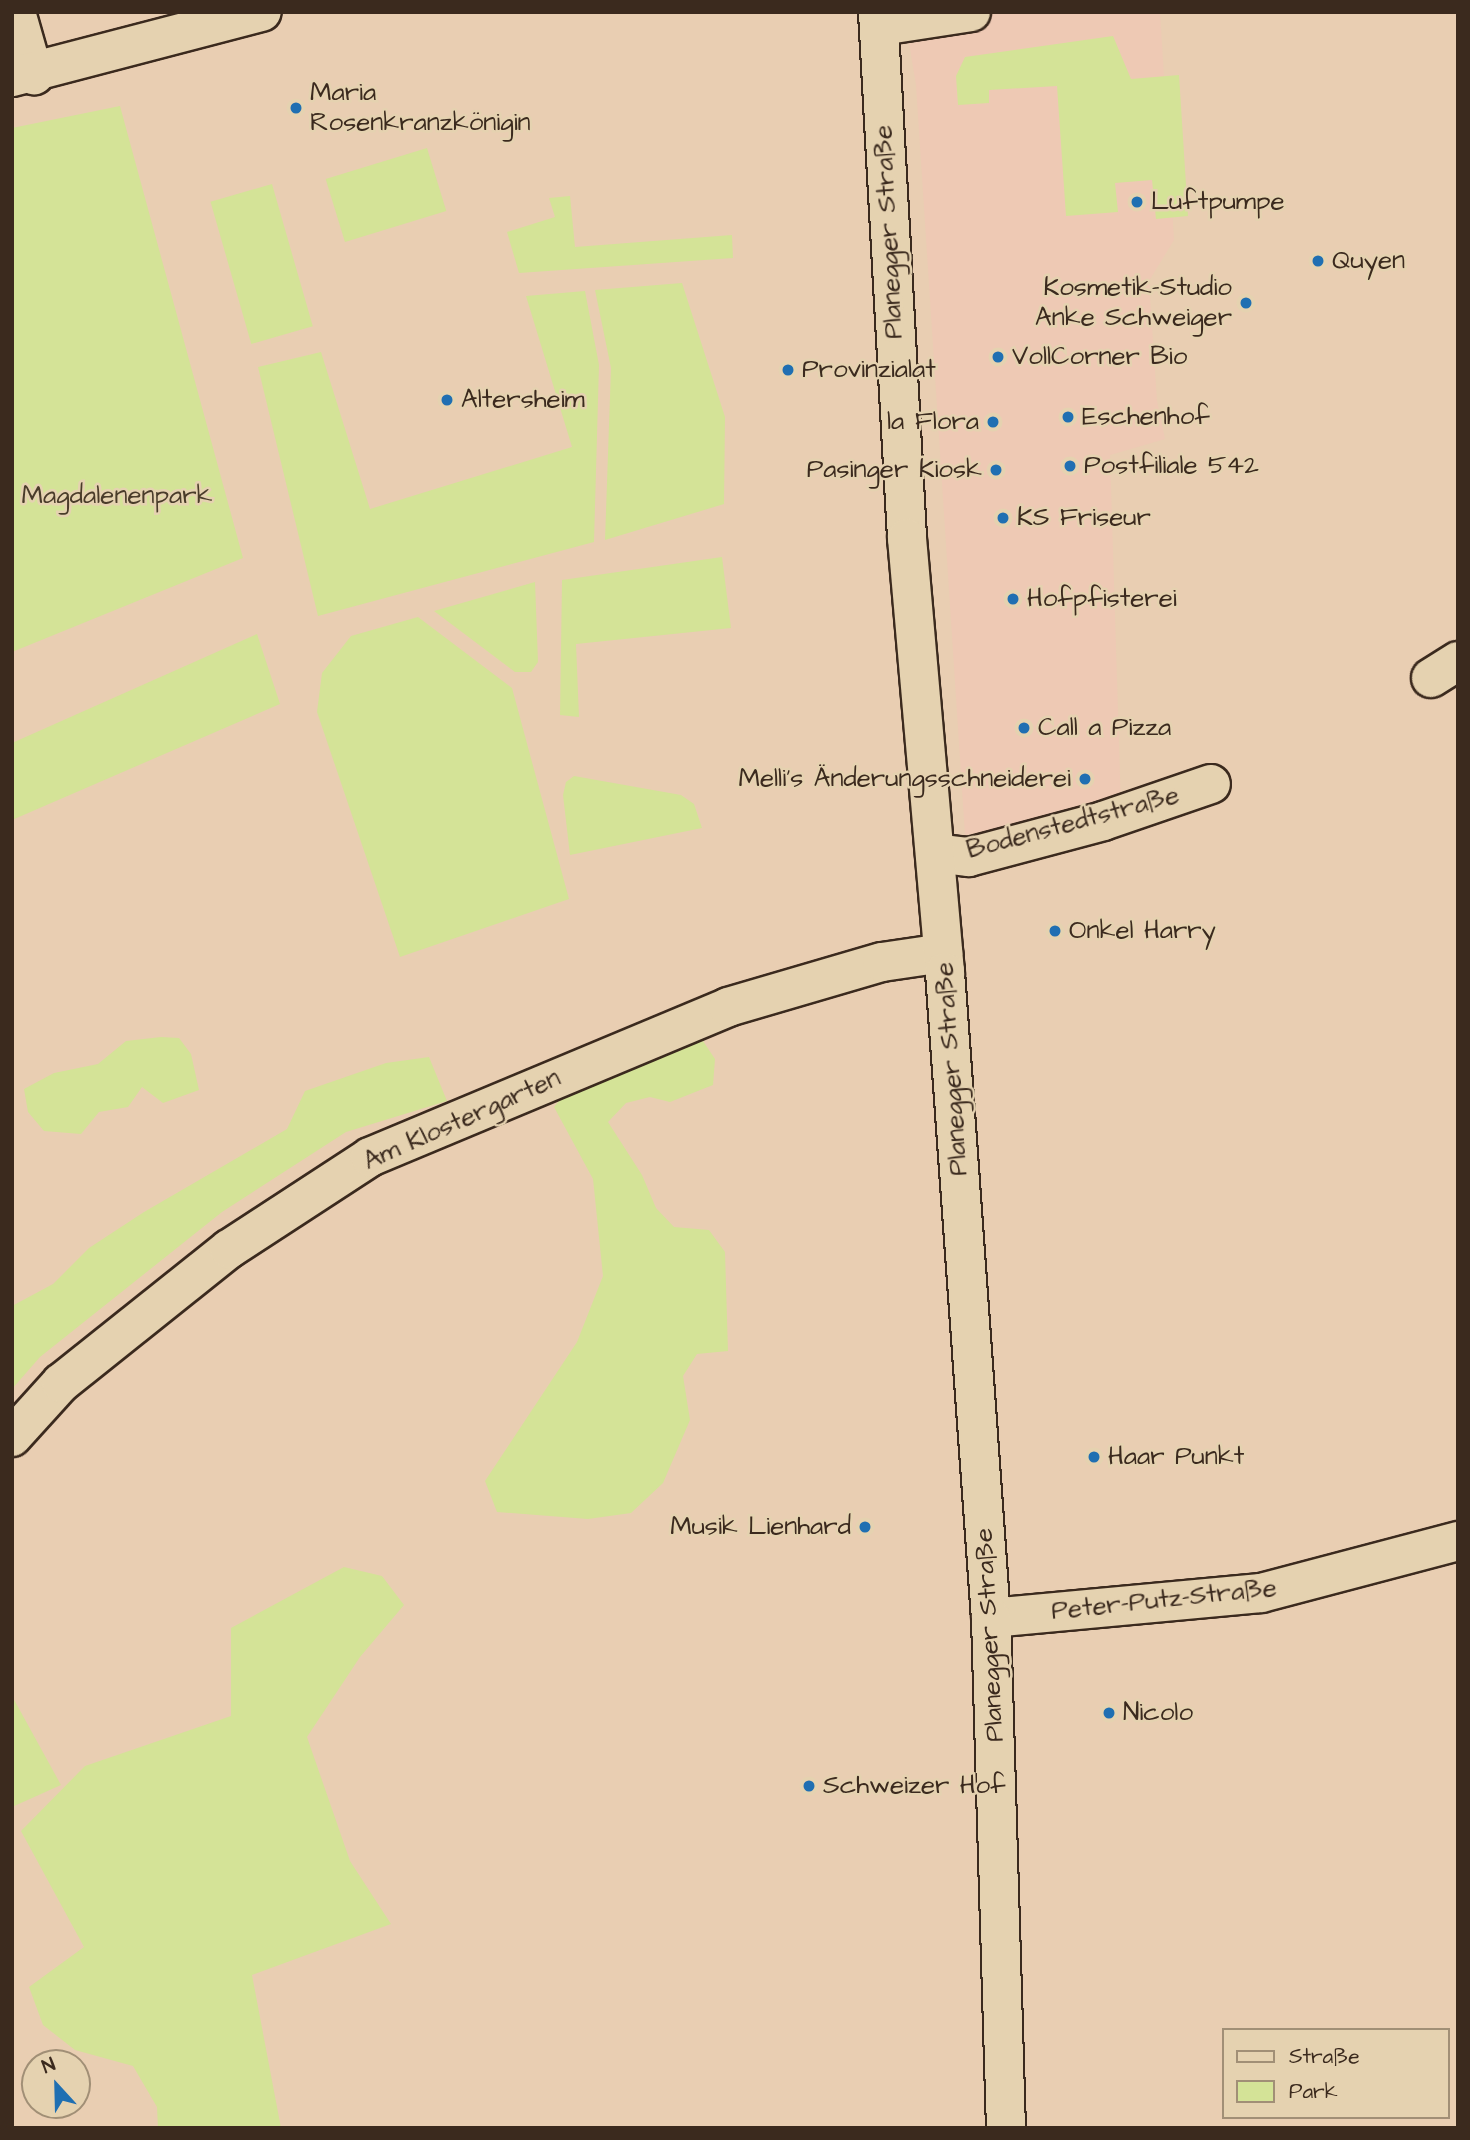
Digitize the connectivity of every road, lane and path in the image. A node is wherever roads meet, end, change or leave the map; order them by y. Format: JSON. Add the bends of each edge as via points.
{"nodes":[{"id":1,"x":16,"y":12,"type":"edge"},
{"id":2,"x":262,"y":12,"type":"edge"},
{"id":3,"x":971,"y":12,"type":"edge"},
{"id":4,"x":879,"y":19,"type":"edge"},
{"id":5,"x":23,"y":76,"type":"edge"},
{"id":6,"x":1211,"y":784,"type":"dead end"},
{"id":7,"x":934,"y":853,"type":"junction"},
{"id":8,"x":943,"y":953,"type":"junction"},
{"id":9,"x":12,"y":1437,"type":"edge"},
{"id":10,"x":1458,"y":1541,"type":"edge"},
{"id":11,"x":991,"y":1618,"type":"junction"},
{"id":12,"x":1006,"y":2128,"type":"edge"}],
"edges":[{"from":1,"to":5,"type":"street"},
{"from":2,"to":5,"type":"street"},
{"from":3,"to":4,"type":"street"},
{"from":4,"to":7,"type":"street","name":"Planegger Straße","via":[[906,524]]},
{"from":6,"to":7,"type":"street","name":"Bodenstedtstraße","via":[[1103,821],[969,857]]},
{"from":7,"to":8,"type":"street","name":"Planegger Straße"},
{"from":8,"to":9,"type":"street","name":"Am Klostergarten","via":[[882,962],[728,1007],[370,1157],[229,1249],[61,1383]]},
{"from":8,"to":11,"type":"street","name":"Planegger Straße"},
{"from":10,"to":11,"type":"street","name":"Peter-Putz-Straße","via":[[1261,1593]]},
{"from":11,"to":12,"type":"street","name":"Planegger Straße"}]}
